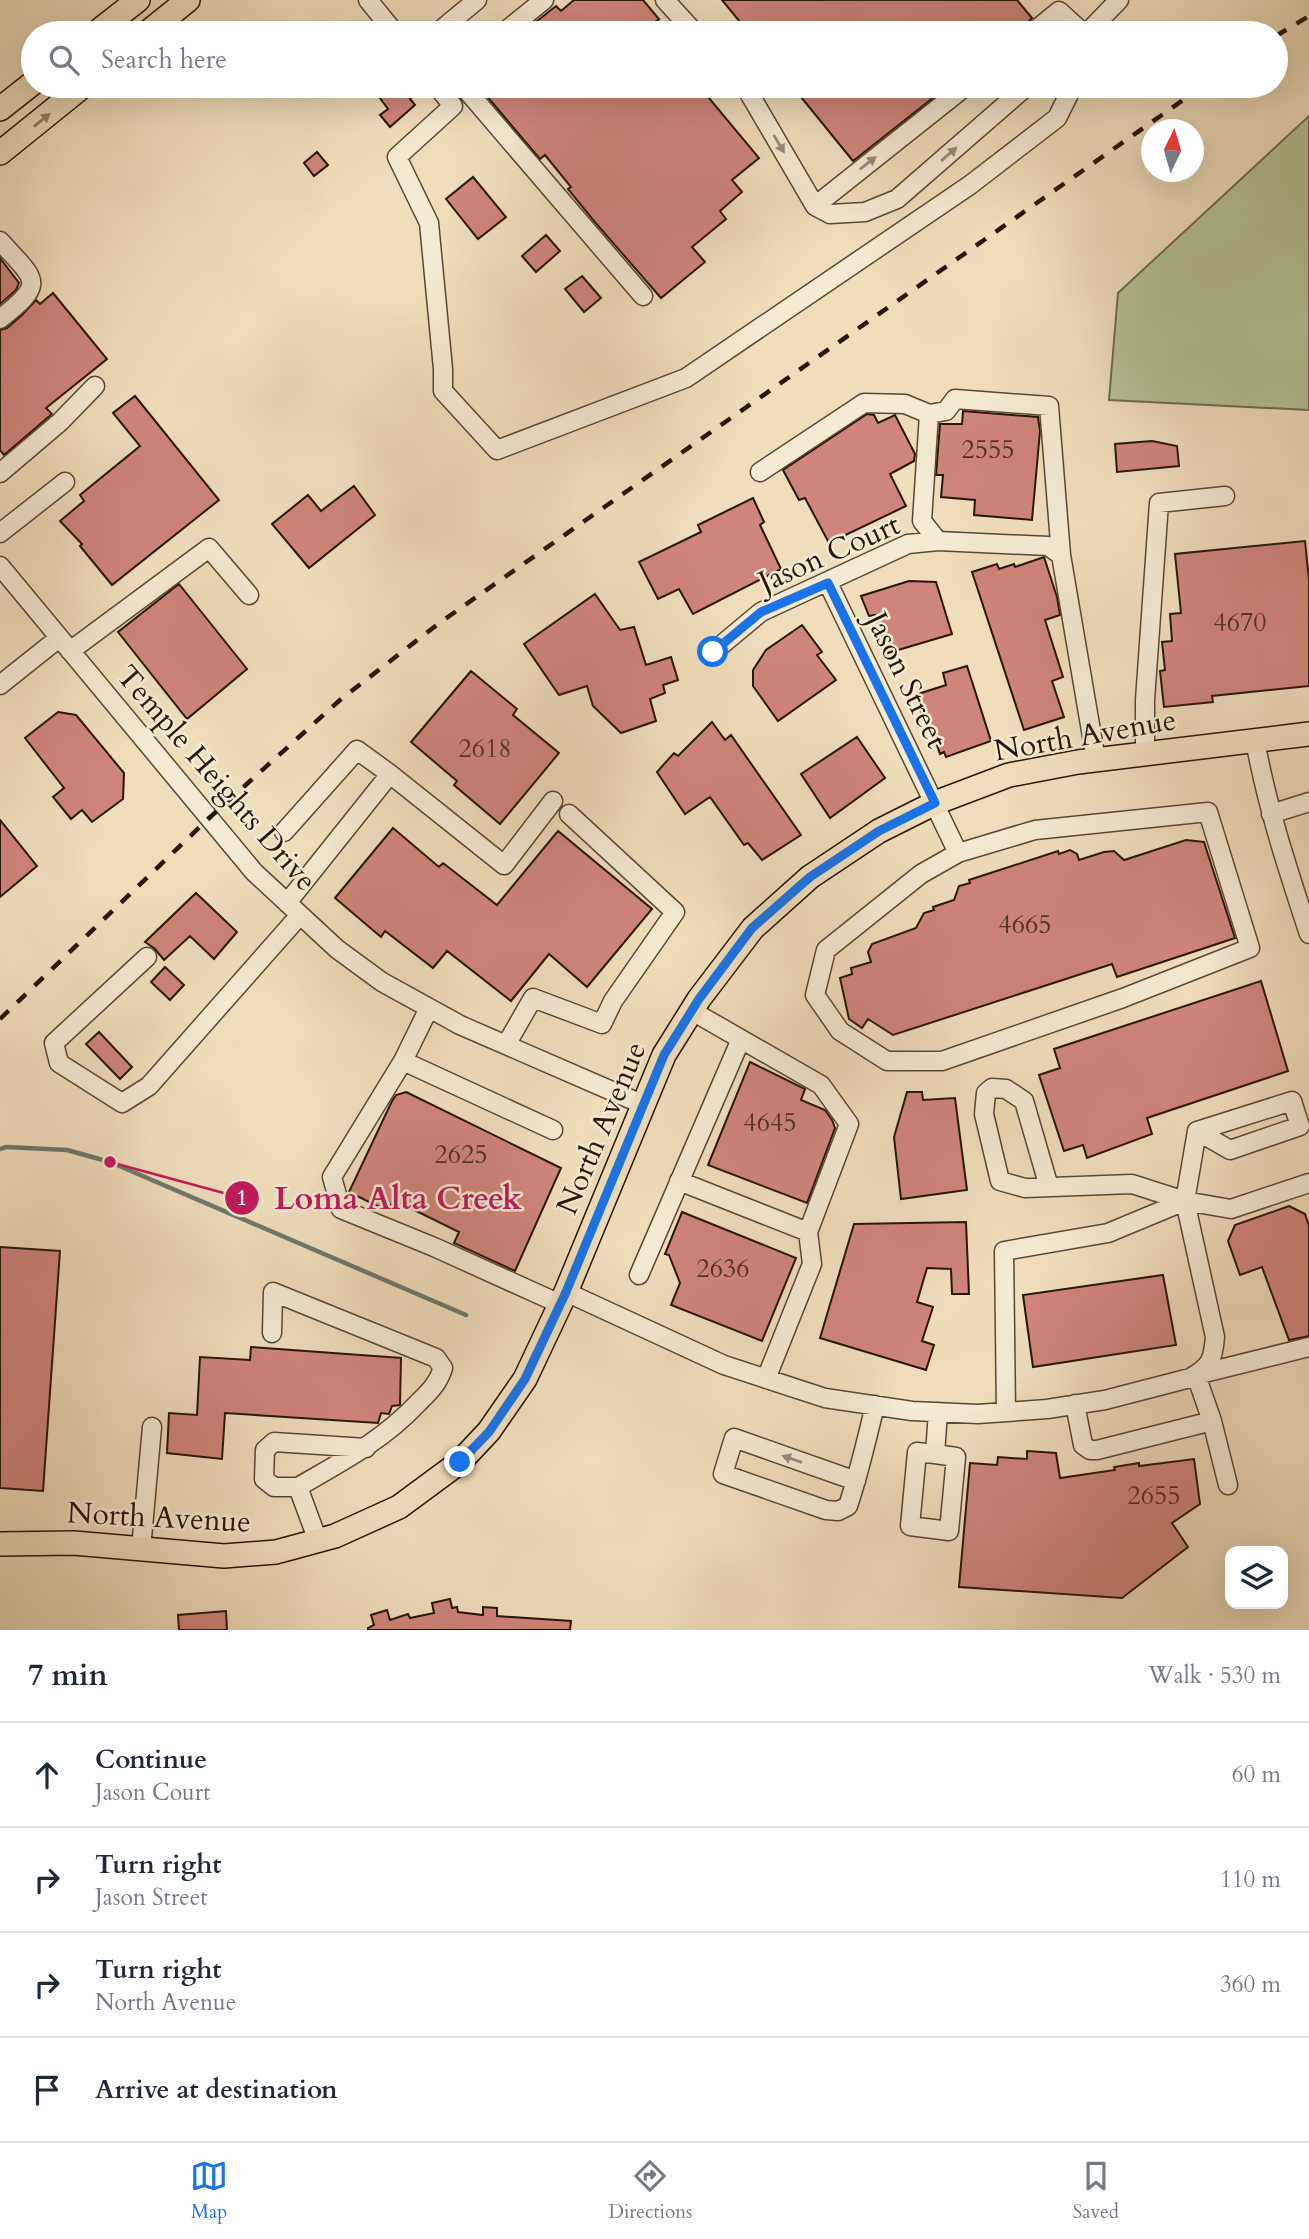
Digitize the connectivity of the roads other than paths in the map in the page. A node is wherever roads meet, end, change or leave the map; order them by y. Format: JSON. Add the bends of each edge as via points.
{"nodes":[{"id":1,"x":138,"y":0,"type":"edge"},
{"id":2,"x":188,"y":0,"type":"edge"},
{"id":3,"x":368,"y":0,"type":"edge"},
{"id":4,"x":477,"y":0,"type":"edge"},
{"id":5,"x":544,"y":0,"type":"edge"},
{"id":6,"x":665,"y":0,"type":"edge"},
{"id":7,"x":1119,"y":0,"type":"edge"},
{"id":8,"x":111,"y":21,"type":"edge"},
{"id":9,"x":163,"y":21,"type":"edge"},
{"id":10,"x":385,"y":21,"type":"edge"},
{"id":11,"x":452,"y":21,"type":"edge"},
{"id":12,"x":518,"y":21,"type":"edge"},
{"id":13,"x":684,"y":21,"type":"edge"},
{"id":14,"x":1047,"y":21,"type":"edge"},
{"id":15,"x":1071,"y":21,"type":"edge"},
{"id":16,"x":1097,"y":21,"type":"edge"},
{"id":17,"x":21,"y":92,"type":"edge"},
{"id":18,"x":68,"y":98,"type":"edge"},
{"id":19,"x":447,"y":98,"type":"edge"},
{"id":20,"x":473,"y":98,"type":"edge"},
{"id":21,"x":752,"y":98,"type":"edge"},
{"id":22,"x":951,"y":98,"type":"edge"},
{"id":23,"x":1013,"y":98,"type":"edge"},
{"id":24,"x":1067,"y":98,"type":"edge"},
{"id":25,"x":0,"y":109,"type":"edge"},
{"id":26,"x":0,"y":153,"type":"edge"},
{"id":27,"x":815,"y":206,"type":"junction"},
{"id":28,"x":0,"y":241,"type":"edge"},
{"id":29,"x":643,"y":296,"type":"dead end"},
{"id":30,"x":0,"y":319,"type":"edge"},
{"id":31,"x":95,"y":386,"type":"dead end"},
{"id":32,"x":929,"y":414,"type":"junction"},
{"id":33,"x":760,"y":472,"type":"dead end"},
{"id":34,"x":0,"y":473,"type":"edge"},
{"id":35,"x":65,"y":482,"type":"dead end"},
{"id":36,"x":1225,"y":496,"type":"dead end"},
{"id":37,"x":0,"y":533,"type":"edge"},
{"id":38,"x":938,"y":541,"type":"junction"},
{"id":39,"x":1061,"y":555,"type":"junction"},
{"id":40,"x":0,"y":566,"type":"edge"},
{"id":41,"x":828,"y":583,"type":"junction"},
{"id":42,"x":249,"y":595,"type":"dead end"},
{"id":43,"x":64,"y":645,"type":"junction"},
{"id":44,"x":713,"y":652,"type":"dead end"},
{"id":45,"x":0,"y":685,"type":"edge"},
{"id":46,"x":1309,"y":734,"type":"edge"},
{"id":47,"x":1255,"y":740,"type":"junction"},
{"id":48,"x":1145,"y":754,"type":"junction"},
{"id":49,"x":1096,"y":760,"type":"junction"},
{"id":50,"x":390,"y":774,"type":"junction"},
{"id":51,"x":553,"y":801,"type":"dead end"},
{"id":52,"x":1309,"y":802,"type":"edge"},
{"id":53,"x":935,"y":803,"type":"junction"},
{"id":54,"x":569,"y":814,"type":"dead end"},
{"id":55,"x":1271,"y":814,"type":"junction"},
{"id":56,"x":284,"y":832,"type":"dead end"},
{"id":57,"x":958,"y":853,"type":"junction"},
{"id":58,"x":293,"y":909,"type":"junction"},
{"id":59,"x":1309,"y":934,"type":"edge"},
{"id":60,"x":146,"y":957,"type":"dead end"},
{"id":61,"x":429,"y":1008,"type":"junction"},
{"id":62,"x":692,"y":1011,"type":"junction"},
{"id":63,"x":741,"y":1039,"type":"junction"},
{"id":64,"x":506,"y":1045,"type":"junction"},
{"id":65,"x":404,"y":1061,"type":"junction"},
{"id":66,"x":644,"y":1105,"type":"junction"},
{"id":67,"x":553,"y":1129,"type":"dead end"},
{"id":68,"x":1197,"y":1131,"type":"junction"},
{"id":69,"x":679,"y":1181,"type":"junction"},
{"id":70,"x":1309,"y":1184,"type":"edge"},
{"id":71,"x":1049,"y":1187,"type":"junction"},
{"id":72,"x":1185,"y":1201,"type":"junction"},
{"id":73,"x":808,"y":1232,"type":"junction"},
{"id":74,"x":639,"y":1275,"type":"dead end"},
{"id":75,"x":563,"y":1298,"type":"junction"},
{"id":76,"x":272,"y":1333,"type":"dead end"},
{"id":77,"x":1309,"y":1347,"type":"edge"},
{"id":78,"x":1196,"y":1375,"type":"junction"},
{"id":79,"x":766,"y":1379,"type":"junction"},
{"id":80,"x":1075,"y":1404,"type":"junction"},
{"id":81,"x":875,"y":1405,"type":"junction"},
{"id":82,"x":939,"y":1412,"type":"junction"},
{"id":83,"x":1006,"y":1412,"type":"junction"},
{"id":84,"x":1212,"y":1421,"type":"junction"},
{"id":85,"x":152,"y":1427,"type":"dead end"},
{"id":86,"x":366,"y":1448,"type":"junction"},
{"id":87,"x":936,"y":1454,"type":"junction"},
{"id":88,"x":856,"y":1481,"type":"junction"},
{"id":89,"x":1228,"y":1485,"type":"dead end"},
{"id":90,"x":298,"y":1487,"type":"junction"},
{"id":91,"x":318,"y":1541,"type":"junction"},
{"id":92,"x":0,"y":1544,"type":"edge"},
{"id":93,"x":141,"y":1549,"type":"junction"}],
"edges":[{"from":1,"to":8,"type":"main road"},
{"from":2,"to":9,"type":"main road"},
{"from":3,"to":10,"type":"street"},
{"from":4,"to":11,"type":"street"},
{"from":5,"to":12,"type":"street"},
{"from":6,"to":13,"type":"street"},
{"from":7,"to":16,"type":"street"},
{"from":14,"to":15,"type":"street","via":[[1059,11]]},
{"from":17,"to":25,"type":"main road"},
{"from":26,"to":18,"type":"main road","one_way":true},
{"from":19,"to":24,"type":"street","via":[[453,106],[397,157],[429,223],[443,391],[498,450],[686,378],[970,185],[1057,118]]},
{"from":20,"to":29,"type":"street"},
{"from":21,"to":27,"type":"street","one_way":true},
{"from":27,"to":22,"type":"street","one_way":true},
{"from":27,"to":23,"type":"street","one_way":true,"via":[[830,214],[865,212],[897,199]]},
{"from":28,"to":30,"type":"street","via":[[31,275],[29,295]]},
{"from":31,"to":34,"type":"street"},
{"from":32,"to":33,"type":"street","via":[[905,404],[863,403]]},
{"from":32,"to":38,"type":"street","via":[[922,521]]},
{"from":32,"to":39,"type":"street","via":[[946,411],[955,399],[1049,406]]},
{"from":35,"to":37,"type":"street"},
{"from":36,"to":48,"type":"street","via":[[1159,503]]},
{"from":38,"to":39,"type":"street","name":"Jason Court","via":[[1048,546]]},
{"from":38,"to":41,"type":"street","name":"Jason Court","via":[[908,544]]},
{"from":39,"to":49,"type":"street"},
{"from":40,"to":43,"type":"street","name":"Temple Heights Drive"},
{"from":41,"to":44,"type":"street","name":"Jason Court","via":[[761,612]]},
{"from":41,"to":53,"type":"street","name":"Jason Street"},
{"from":42,"to":43,"type":"street","via":[[209,548]]},
{"from":43,"to":45,"type":"street"},
{"from":43,"to":58,"type":"street","name":"Temple Heights Drive","via":[[254,872]]},
{"from":46,"to":47,"type":"main road","name":"North Avenue"},
{"from":47,"to":48,"type":"main road","name":"North Avenue"},
{"from":47,"to":55,"type":"street"},
{"from":48,"to":49,"type":"main road","name":"North Avenue"},
{"from":49,"to":53,"type":"main road","name":"North Avenue","via":[[1009,775]]},
{"from":50,"to":51,"type":"street","via":[[504,865]]},
{"from":50,"to":56,"type":"street","via":[[357,750]]},
{"from":50,"to":58,"type":"street"},
{"from":52,"to":55,"type":"street"},
{"from":53,"to":57,"type":"street","name":"Jason Street"},
{"from":53,"to":62,"type":"main road","name":"North Avenue","via":[[879,831],[810,877],[752,928]]},
{"from":54,"to":64,"type":"street","via":[[675,912],[602,1024],[533,998]]},
{"from":55,"to":59,"type":"street"},
{"from":57,"to":57,"type":"street","via":[[1035,830],[1208,812],[1250,948],[942,1061],[887,1061],[840,1031],[815,995],[826,950],[921,874]]},
{"from":58,"to":60,"type":"street","via":[[149,1086],[122,1103],[59,1063],[54,1044]]},
{"from":58,"to":61,"type":"street","name":"Temple Heights Drive","via":[[337,950]]},
{"from":61,"to":64,"type":"street","name":"Temple Heights Drive"},
{"from":61,"to":65,"type":"street"},
{"from":62,"to":63,"type":"street"},
{"from":62,"to":66,"type":"main road","name":"North Avenue","via":[[664,1055]]},
{"from":63,"to":69,"type":"street"},
{"from":63,"to":73,"type":"street","via":[[821,1085],[849,1124]]},
{"from":64,"to":66,"type":"street","name":"Temple Heights Drive"},
{"from":65,"to":67,"type":"street"},
{"from":65,"to":75,"type":"street","via":[[332,1177],[341,1209]]},
{"from":66,"to":75,"type":"main road","name":"North Avenue"},
{"from":68,"to":68,"type":"street","via":[[1292,1101],[1300,1126],[1230,1150]]},
{"from":68,"to":72,"type":"street"},
{"from":69,"to":73,"type":"street"},
{"from":69,"to":74,"type":"street"},
{"from":70,"to":72,"type":"street","via":[[1231,1209]]},
{"from":71,"to":71,"type":"street","via":[[1025,1188],[1000,1181],[984,1114],[986,1093],[992,1088],[1006,1089],[1024,1101]]},
{"from":71,"to":72,"type":"street","via":[[1132,1184]]},
{"from":72,"to":78,"type":"street","via":[[1215,1337],[1213,1358]]},
{"from":72,"to":83,"type":"street","via":[[1108,1233],[1004,1251]]},
{"from":73,"to":79,"type":"street","via":[[812,1264]]},
{"from":75,"to":79,"type":"street"},
{"from":75,"to":91,"type":"main road","name":"North Avenue","via":[[525,1379],[489,1432],[460,1462],[399,1507]]},
{"from":76,"to":86,"type":"street","via":[[273,1292],[436,1358],[443,1368],[438,1382],[396,1426]]},
{"from":77,"to":78,"type":"street"},
{"from":78,"to":80,"type":"street"},
{"from":78,"to":84,"type":"street"},
{"from":79,"to":81,"type":"street","via":[[825,1398]]},
{"from":80,"to":83,"type":"street"},
{"from":80,"to":84,"type":"street","via":[[1083,1445],[1090,1450]]},
{"from":81,"to":82,"type":"street"},
{"from":81,"to":88,"type":"street"},
{"from":82,"to":83,"type":"street"},
{"from":82,"to":87,"type":"street"},
{"from":84,"to":89,"type":"street"},
{"from":85,"to":93,"type":"street"},
{"from":86,"to":90,"type":"street"},
{"from":86,"to":90,"type":"street","via":[[274,1442],[265,1450],[264,1479],[274,1487]]},
{"from":87,"to":87,"type":"street","via":[[917,1452],[910,1527],[949,1531],[957,1457]]},
{"from":88,"to":88,"type":"street","one_way":true,"via":[[734,1438],[723,1474],[838,1511],[848,1506]]},
{"from":90,"to":91,"type":"street"},
{"from":91,"to":93,"type":"main road","name":"North Avenue","via":[[276,1552],[224,1556]]},
{"from":92,"to":93,"type":"main road","name":"North Avenue","via":[[74,1543]]}]}
